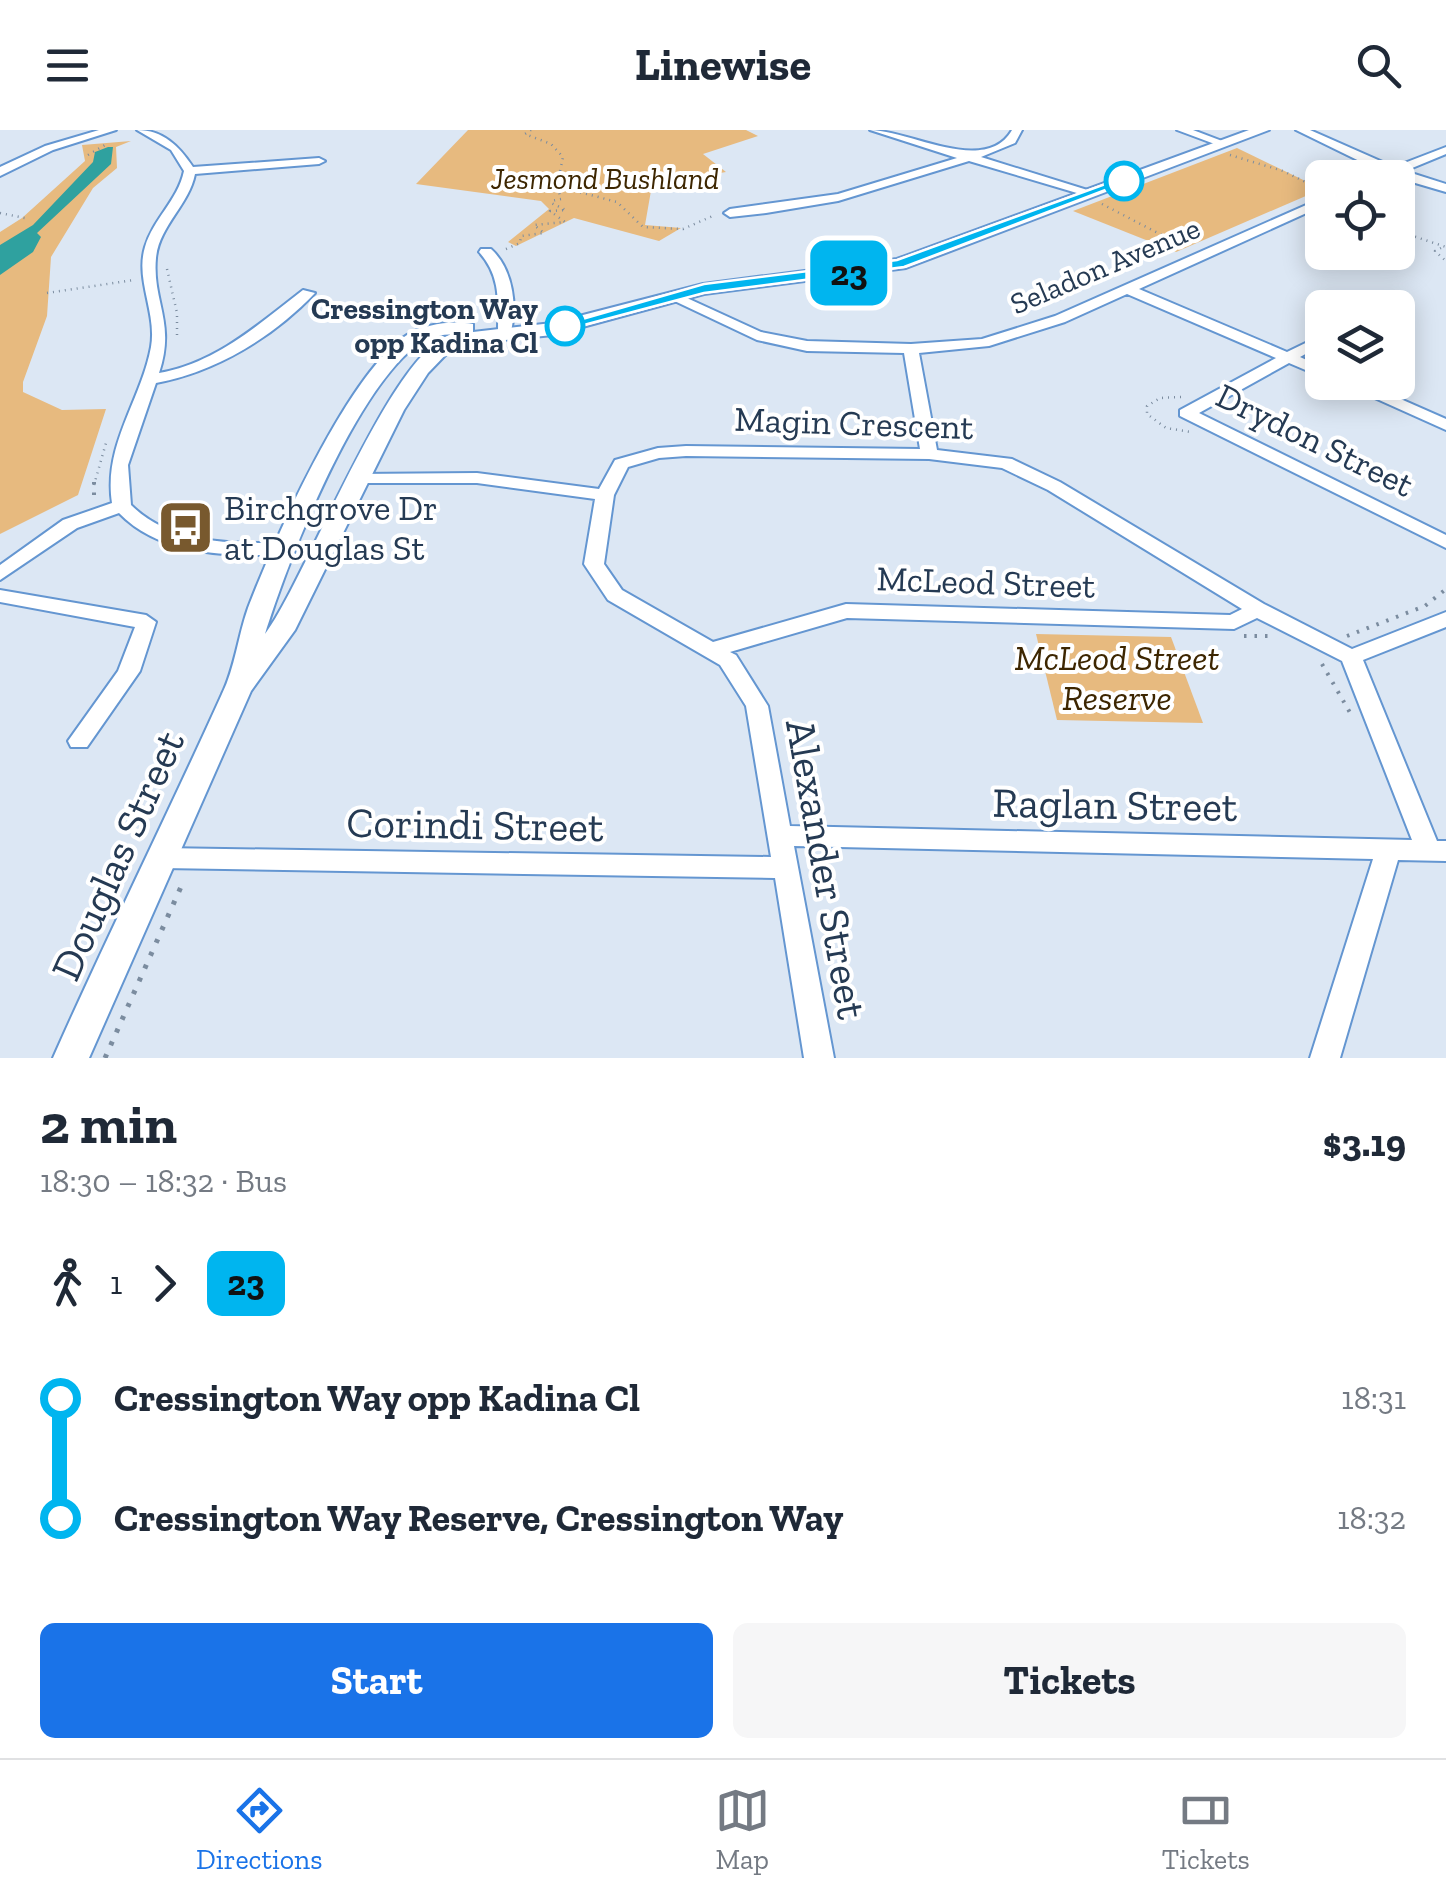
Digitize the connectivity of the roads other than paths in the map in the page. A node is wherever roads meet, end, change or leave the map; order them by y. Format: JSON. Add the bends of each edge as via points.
{"nodes":[{"id":1,"x":111,"y":130,"type":"edge"},
{"id":2,"x":142,"y":130,"type":"edge"},
{"id":3,"x":875,"y":130,"type":"edge"},
{"id":4,"x":1017,"y":130,"type":"edge"},
{"id":5,"x":1182,"y":130,"type":"edge"},
{"id":6,"x":1262,"y":130,"type":"edge"},
{"id":7,"x":1301,"y":130,"type":"edge"},
{"id":8,"x":1225,"y":148,"type":"junction"},
{"id":9,"x":1446,"y":150,"type":"edge"},
{"id":10,"x":0,"y":152,"type":"edge"},
{"id":11,"x":26,"y":157,"type":"junction"},
{"id":12,"x":969,"y":158,"type":"junction"},
{"id":13,"x":1369,"y":160,"type":"edge"},
{"id":14,"x":318,"y":161,"type":"dead end"},
{"id":15,"x":1415,"y":163,"type":"edge"},
{"id":16,"x":190,"y":171,"type":"junction"},
{"id":17,"x":0,"y":172,"type":"edge"},
{"id":18,"x":1415,"y":178,"type":"edge"},
{"id":19,"x":1446,"y":188,"type":"edge"},
{"id":20,"x":1095,"y":196,"type":"junction"},
{"id":21,"x":1305,"y":209,"type":"edge"},
{"id":22,"x":730,"y":213,"type":"road end"},
{"id":23,"x":486,"y":252,"type":"dead end"},
{"id":24,"x":1127,"y":288,"type":"junction"},
{"id":25,"x":308,"y":293,"type":"dead end"},
{"id":26,"x":671,"y":296,"type":"junction"},
{"id":27,"x":505,"y":332,"type":"junction"},
{"id":28,"x":1305,"y":348,"type":"edge"},
{"id":29,"x":911,"y":349,"type":"junction"},
{"id":30,"x":1288,"y":357,"type":"junction"},
{"id":31,"x":1305,"y":364,"type":"edge"},
{"id":32,"x":148,"y":380,"type":"junction"},
{"id":33,"x":1388,"y":400,"type":"edge"},
{"id":34,"x":394,"y":410,"type":"junction"},
{"id":35,"x":1446,"y":425,"type":"edge"},
{"id":36,"x":930,"y":454,"type":"junction"},
{"id":37,"x":362,"y":478,"type":"junction"},
{"id":38,"x":605,"y":495,"type":"junction"},
{"id":39,"x":122,"y":506,"type":"junction"},
{"id":40,"x":1446,"y":542,"type":"edge"},
{"id":41,"x":292,"y":544,"type":"junction"},
{"id":42,"x":0,"y":574,"type":"edge"},
{"id":43,"x":0,"y":596,"type":"edge"},
{"id":44,"x":1256,"y":609,"type":"junction"},
{"id":45,"x":1446,"y":619,"type":"edge"},
{"id":46,"x":282,"y":630,"type":"junction"},
{"id":47,"x":715,"y":649,"type":"junction"},
{"id":48,"x":1351,"y":658,"type":"junction"},
{"id":49,"x":240,"y":688,"type":"junction"},
{"id":50,"x":79,"y":741,"type":"dead end"},
{"id":51,"x":783,"y":836,"type":"junction"},
{"id":52,"x":1388,"y":851,"type":"junction"},
{"id":53,"x":1437,"y":851,"type":"edge"},
{"id":54,"x":175,"y":864,"type":"junction"},
{"id":55,"x":786,"y":868,"type":"junction"},
{"id":56,"x":71,"y":1058,"type":"edge"},
{"id":57,"x":820,"y":1058,"type":"edge"},
{"id":58,"x":1325,"y":1058,"type":"edge"}],
"edges":[{"from":1,"to":11,"type":"street"},
{"from":2,"to":16,"type":"street","via":[[175,148]]},
{"from":3,"to":12,"type":"street"},
{"from":4,"to":12,"type":"street","via":[[1011,141]]},
{"from":5,"to":8,"type":"street"},
{"from":6,"to":8,"type":"street"},
{"from":7,"to":13,"type":"street"},
{"from":8,"to":20,"type":"street"},
{"from":9,"to":15,"type":"street"},
{"from":10,"to":11,"type":"street"},
{"from":11,"to":17,"type":"street"},
{"from":12,"to":20,"type":"street"},
{"from":12,"to":22,"type":"street","via":[[844,198]]},
{"from":14,"to":16,"type":"street"},
{"from":16,"to":32,"type":"street","via":[[149,257],[160,342]]},
{"from":18,"to":19,"type":"street"},
{"from":20,"to":26,"type":"street","via":[[882,268]]},
{"from":21,"to":24,"type":"street","name":"Seladon Avenue"},
{"from":23,"to":27,"type":"street","via":[[496,259],[503,284]]},
{"from":24,"to":29,"type":"street","name":"Seladon Avenue","via":[[1024,333]]},
{"from":24,"to":30,"type":"street"},
{"from":25,"to":32,"type":"street","via":[[214,364]]},
{"from":26,"to":27,"type":"street","via":[[553,329]]},
{"from":26,"to":29,"type":"street","name":"Seladon Avenue","via":[[756,336],[807,346]]},
{"from":27,"to":34,"type":"street","name":"Douglas Street","via":[[448,340]]},
{"from":27,"to":41,"type":"street","name":"Douglas Street","via":[[438,330],[403,347],[356,408]]},
{"from":28,"to":30,"type":"street","name":"Drydon Street"},
{"from":29,"to":36,"type":"street"},
{"from":30,"to":31,"type":"street"},
{"from":30,"to":40,"type":"street","name":"Drydon Street","via":[[1186,412]]},
{"from":32,"to":39,"type":"street","via":[[117,468]]},
{"from":33,"to":35,"type":"street"},
{"from":34,"to":37,"type":"street","name":"Douglas Street"},
{"from":34,"to":41,"type":"street"},
{"from":36,"to":38,"type":"street","name":"Magin Crescent","via":[[658,452],[621,464]]},
{"from":36,"to":44,"type":"street","name":"Magin Crescent","via":[[974,456],[1026,472]]},
{"from":37,"to":38,"type":"street","via":[[491,480]]},
{"from":37,"to":46,"type":"street","name":"Douglas Street"},
{"from":38,"to":47,"type":"street","via":[[594,564],[615,595]]},
{"from":39,"to":41,"type":"street","via":[[165,534],[215,547]]},
{"from":39,"to":42,"type":"street","via":[[70,524]]},
{"from":41,"to":46,"type":"street","via":[[298,559],[283,602]]},
{"from":41,"to":49,"type":"street","name":"Douglas Street","via":[[249,638]]},
{"from":43,"to":50,"type":"street","via":[[146,622],[116,694]]},
{"from":44,"to":47,"type":"street","name":"McLeod Street","via":[[1234,622],[846,611]]},
{"from":44,"to":48,"type":"street","name":"Magin Crescent"},
{"from":45,"to":48,"type":"street"},
{"from":46,"to":49,"type":"street","name":"Douglas Street"},
{"from":47,"to":51,"type":"street","name":"Alexander Street","via":[[758,706]]},
{"from":48,"to":53,"type":"street"},
{"from":49,"to":54,"type":"street","name":"Douglas Street"},
{"from":51,"to":52,"type":"street","name":"Raglan Street"},
{"from":51,"to":55,"type":"street","name":"Alexander Street"},
{"from":52,"to":53,"type":"street","name":"Raglan Street"},
{"from":52,"to":58,"type":"street"},
{"from":54,"to":55,"type":"street","name":"Corindi Street"},
{"from":54,"to":56,"type":"street","name":"Douglas Street"},
{"from":55,"to":57,"type":"street","name":"Alexander Street"}]}
